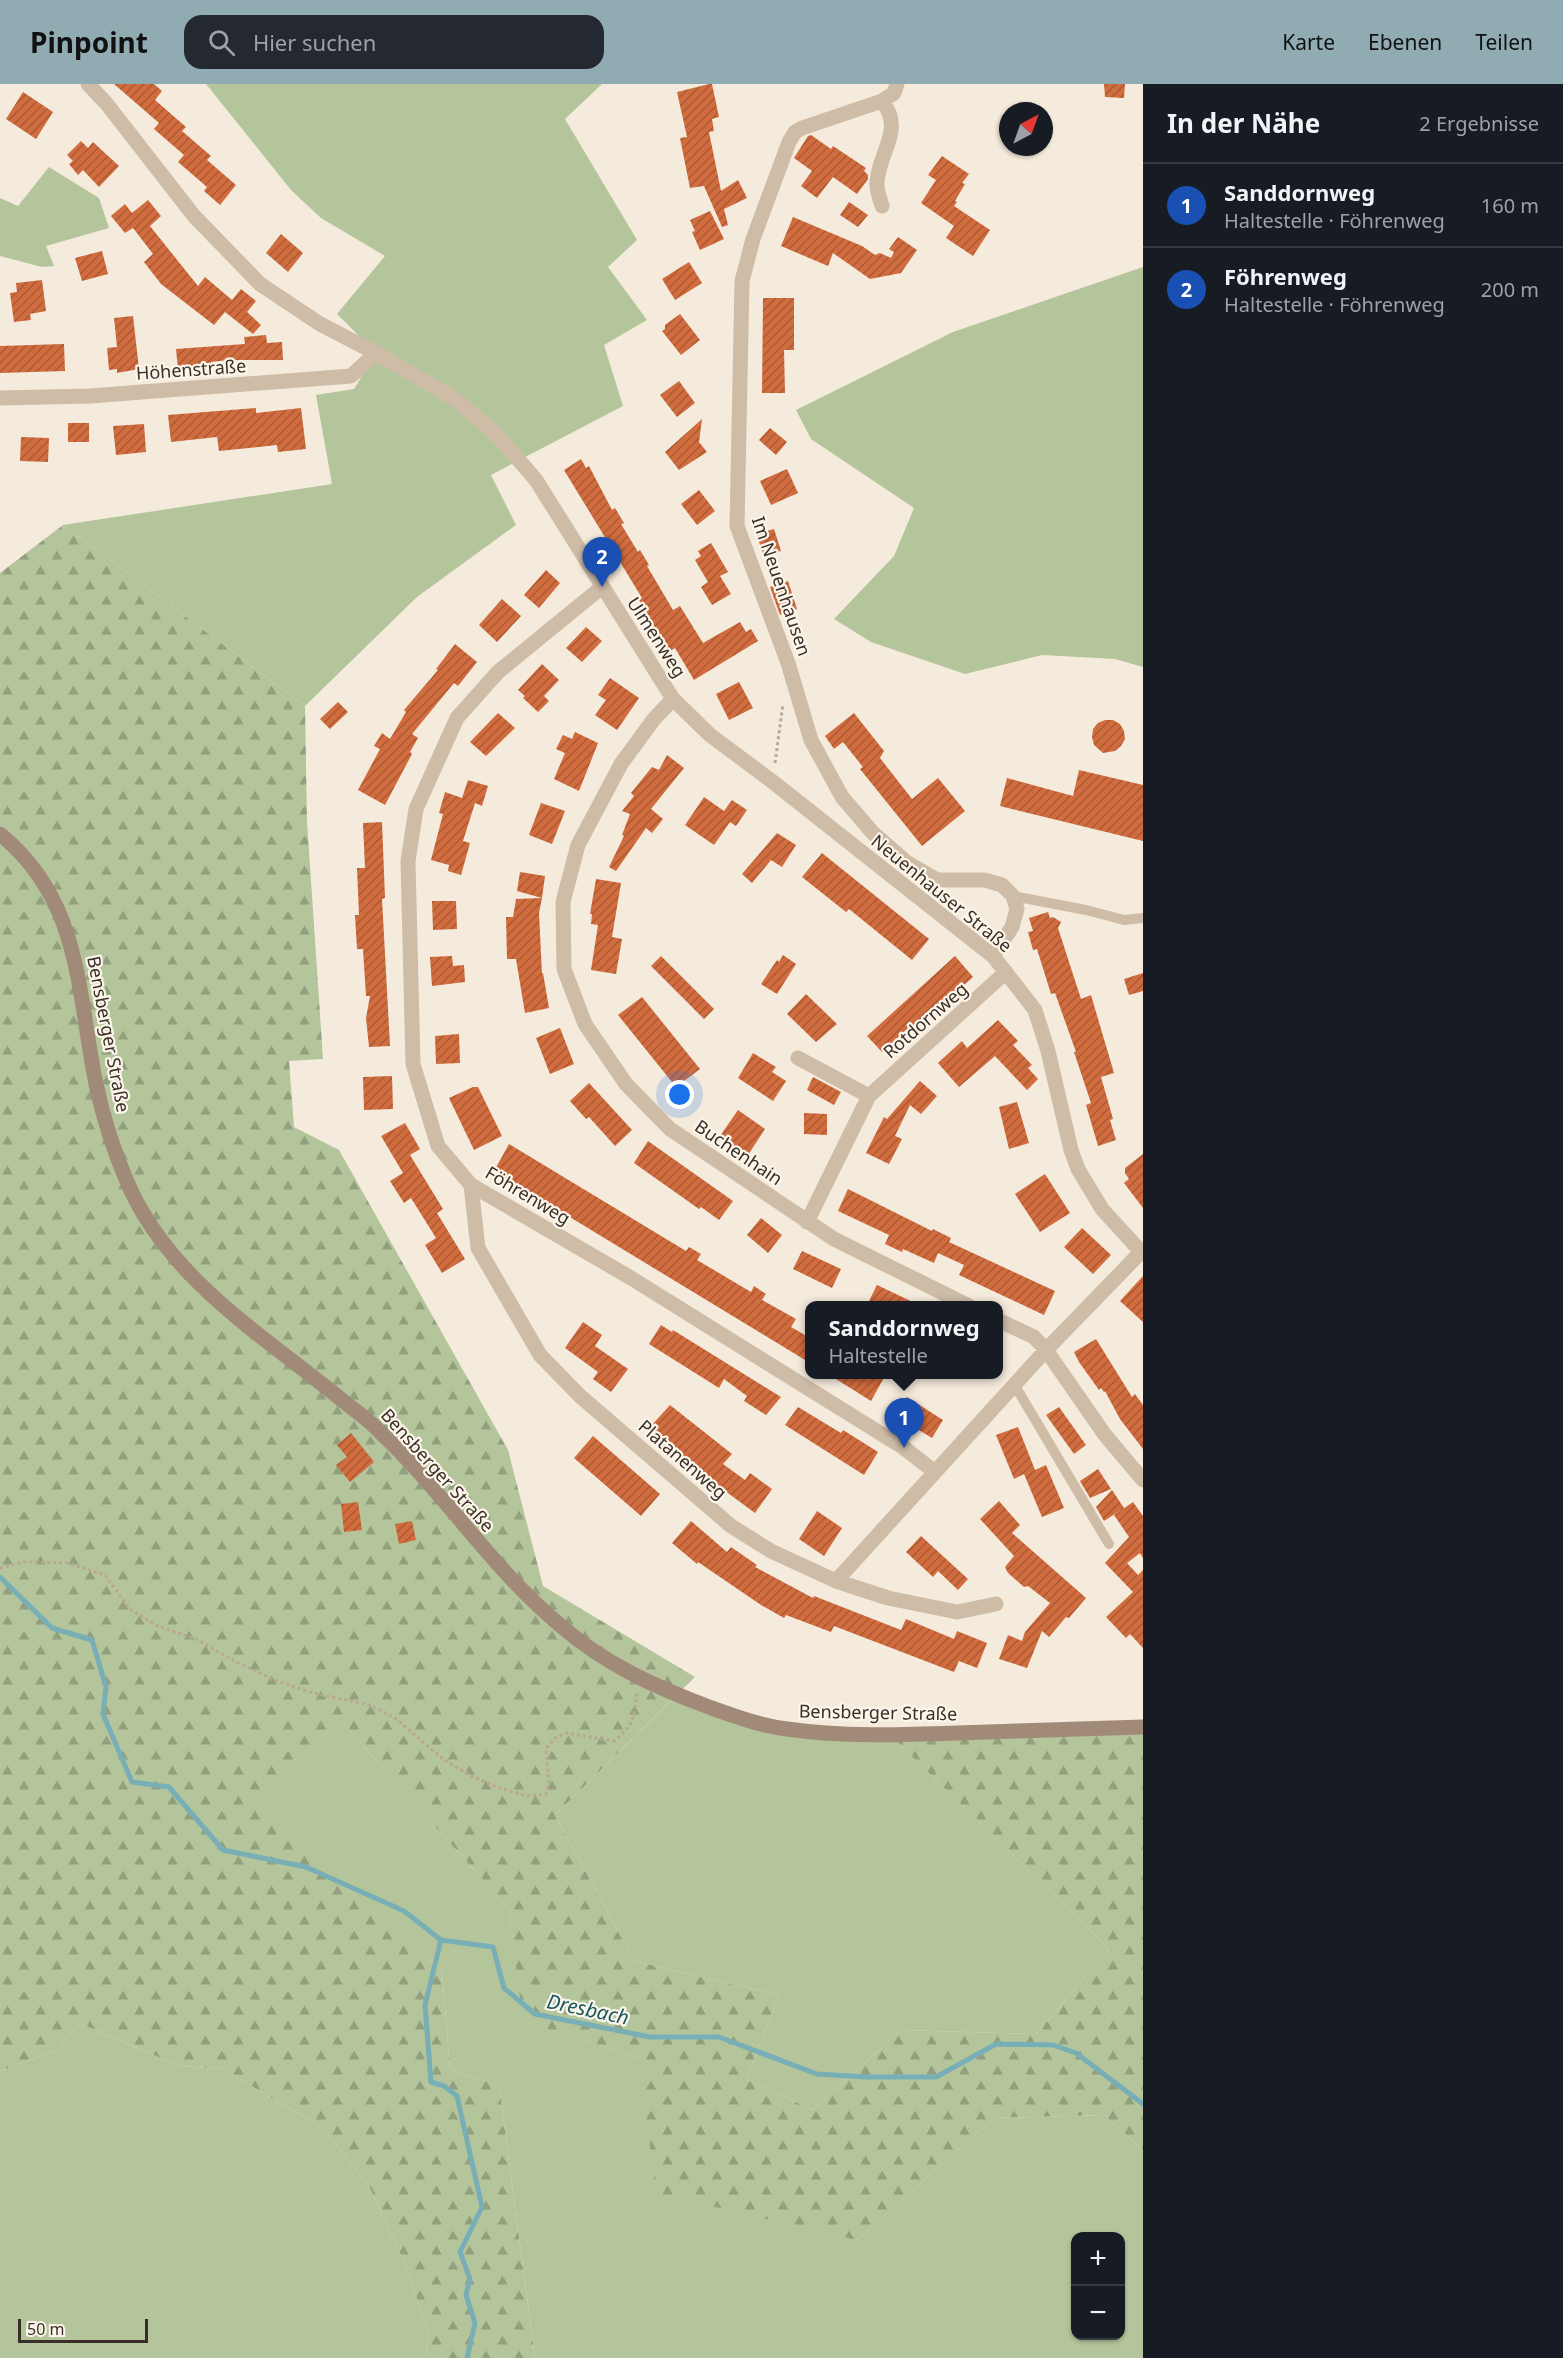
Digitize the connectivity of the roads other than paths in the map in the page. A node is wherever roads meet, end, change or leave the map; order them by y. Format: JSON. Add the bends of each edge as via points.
{"nodes":[{"id":1,"x":88,"y":84,"type":"edge"},
{"id":2,"x":897,"y":84,"type":"edge"},
{"id":3,"x":882,"y":101,"type":"junction"},
{"id":4,"x":882,"y":206,"type":"dead end"},
{"id":5,"x":376,"y":353,"type":"junction"},
{"id":6,"x":0,"y":398,"type":"edge"},
{"id":7,"x":602,"y":587,"type":"junction"},
{"id":8,"x":673,"y":699,"type":"junction"},
{"id":9,"x":827,"y":825,"type":"joint"},
{"id":10,"x":0,"y":834,"type":"edge"},
{"id":11,"x":1013,"y":896,"type":"junction"},
{"id":12,"x":1143,"y":918,"type":"edge"},
{"id":13,"x":993,"y":956,"type":"junction"},
{"id":14,"x":1006,"y":972,"type":"junction"},
{"id":15,"x":798,"y":1058,"type":"dead end"},
{"id":16,"x":869,"y":1095,"type":"junction"},
{"id":17,"x":471,"y":1185,"type":"junction"},
{"id":18,"x":807,"y":1222,"type":"junction"},
{"id":19,"x":1142,"y":1252,"type":"edge"},
{"id":20,"x":961,"y":1301,"type":"edge"},
{"id":21,"x":1003,"y":1322,"type":"edge"},
{"id":22,"x":1046,"y":1350,"type":"junction"},
{"id":23,"x":1014,"y":1384,"type":"junction"},
{"id":24,"x":935,"y":1472,"type":"junction"},
{"id":25,"x":1143,"y":1480,"type":"edge"},
{"id":26,"x":1109,"y":1544,"type":"dead end"},
{"id":27,"x":836,"y":1581,"type":"junction"},
{"id":28,"x":996,"y":1604,"type":"dead end"},
{"id":29,"x":1143,"y":1727,"type":"edge"}],
"edges":[{"from":1,"to":5,"type":"street","name":"Ulmenweg","via":[[194,216],[260,284],[320,324]]},
{"from":2,"to":3,"type":"street","via":[[894,93]]},
{"from":3,"to":4,"type":"street","via":[[893,121],[876,183]]},
{"from":3,"to":11,"type":"street","name":"Im Neuenhausen","via":[[795,132],[753,239],[742,281],[737,526],[788,663],[811,740],[842,797],[873,833],[906,862],[938,880],[985,879],[1002,885]]},
{"from":5,"to":6,"type":"street","name":"Höhenstraße","via":[[351,376],[90,396]]},
{"from":5,"to":7,"type":"street","name":"Ulmenweg","via":[[455,399],[496,434],[536,480]]},
{"from":7,"to":8,"type":"street","name":"Ulmenweg"},
{"from":7,"to":17,"type":"street","name":"Föhrenweg","via":[[498,672],[457,718],[416,809],[408,861],[413,1064],[438,1146]]},
{"from":8,"to":9,"type":"street","name":"Ulmenweg","via":[[710,735]]},
{"from":8,"to":18,"type":"street","name":"Buchenhain","via":[[621,765],[578,845],[563,902],[564,969],[585,1024],[633,1091],[670,1129]]},
{"from":9,"to":13,"type":"street","name":"Neuenhauser Straße"},
{"from":10,"to":29,"type":"main road","name":"Bensberger Straße","via":[[30,863],[70,936],[96,1087],[117,1157],[130,1189],[172,1254],[202,1288],[249,1328],[379,1430],[524,1593],[562,1627],[639,1679],[730,1715],[786,1729],[890,1735]]},
{"from":11,"to":12,"type":"lane","via":[[1124,920]]},
{"from":11,"to":13,"type":"street","via":[[1017,909],[1012,927]]},
{"from":13,"to":14,"type":"street","name":"Neuenhauser Straße"},
{"from":14,"to":16,"type":"street","name":"Rotdornweg"},
{"from":14,"to":19,"type":"street","name":"Neuenhauser Straße","via":[[1035,1010],[1078,1169],[1102,1209]]},
{"from":15,"to":16,"type":"street"},
{"from":16,"to":18,"type":"street","name":"Rotdornweg"},
{"from":17,"to":24,"type":"street","name":"Föhrenweg","via":[[641,1284],[904,1448]]},
{"from":17,"to":27,"type":"street","name":"Platanenweg","via":[[478,1248],[540,1355],[580,1396],[731,1526],[771,1551]]},
{"from":18,"to":20,"type":"street","name":"Buchenhain"},
{"from":19,"to":22,"type":"street"},
{"from":21,"to":22,"type":"street","via":[[1034,1337]]},
{"from":22,"to":23,"type":"street"},
{"from":22,"to":25,"type":"street","via":[[1105,1436]]},
{"from":23,"to":24,"type":"street"},
{"from":23,"to":26,"type":"lane"},
{"from":24,"to":27,"type":"street"},
{"from":27,"to":28,"type":"street","name":"Platanenweg","via":[[888,1598],[957,1612]]}]}
